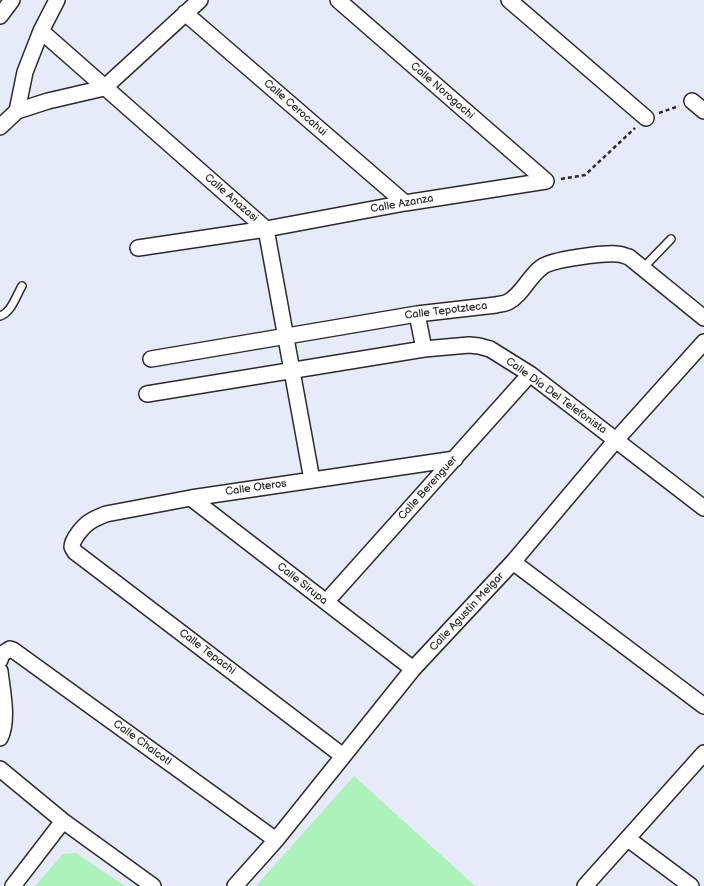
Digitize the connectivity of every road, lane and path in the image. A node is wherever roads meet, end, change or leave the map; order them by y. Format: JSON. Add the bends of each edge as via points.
{"nodes":[{"id":1,"x":12,"y":0,"type":"edge"},
{"id":2,"x":57,"y":0,"type":"edge"},
{"id":3,"x":200,"y":0,"type":"edge"},
{"id":4,"x":338,"y":0,"type":"edge"},
{"id":5,"x":509,"y":0,"type":"edge"},
{"id":6,"x":185,"y":13,"type":"junction"},
{"id":7,"x":0,"y":16,"type":"edge"},
{"id":8,"x":41,"y":30,"type":"junction"},
{"id":9,"x":104,"y":88,"type":"junction"},
{"id":10,"x":692,"y":101,"type":"joint"},
{"id":11,"x":17,"y":111,"type":"junction"},
{"id":12,"x":704,"y":111,"type":"edge"},
{"id":13,"x":646,"y":118,"type":"junction"},
{"id":14,"x":0,"y":127,"type":"edge"},
{"id":15,"x":546,"y":181,"type":"junction"},
{"id":16,"x":404,"y":203,"type":"junction"},
{"id":17,"x":266,"y":229,"type":"junction"},
{"id":18,"x":671,"y":239,"type":"dead end"},
{"id":19,"x":138,"y":248,"type":"dead end"},
{"id":20,"x":643,"y":268,"type":"junction"},
{"id":21,"x":22,"y":286,"type":"dead end"},
{"id":22,"x":417,"y":314,"type":"junction"},
{"id":23,"x":0,"y":316,"type":"edge"},
{"id":24,"x":704,"y":318,"type":"edge"},
{"id":25,"x":286,"y":336,"type":"junction"},
{"id":26,"x":704,"y":342,"type":"edge"},
{"id":27,"x":424,"y":349,"type":"junction"},
{"id":28,"x":152,"y":359,"type":"dead end"},
{"id":29,"x":292,"y":370,"type":"junction"},
{"id":30,"x":530,"y":374,"type":"junction"},
{"id":31,"x":147,"y":394,"type":"dead end"},
{"id":32,"x":616,"y":440,"type":"junction"},
{"id":33,"x":456,"y":459,"type":"junction"},
{"id":34,"x":312,"y":480,"type":"junction"},
{"id":35,"x":191,"y":498,"type":"junction"},
{"id":36,"x":704,"y":508,"type":"edge"},
{"id":37,"x":72,"y":547,"type":"joint"},
{"id":38,"x":513,"y":562,"type":"junction"},
{"id":39,"x":326,"y":602,"type":"junction"},
{"id":40,"x":4,"y":654,"type":"edge"},
{"id":41,"x":413,"y":670,"type":"junction"},
{"id":42,"x":0,"y":671,"type":"edge"},
{"id":43,"x":704,"y":706,"type":"edge"},
{"id":44,"x":0,"y":738,"type":"edge"},
{"id":45,"x":704,"y":753,"type":"edge"},
{"id":46,"x":343,"y":756,"type":"junction"},
{"id":47,"x":0,"y":769,"type":"edge"},
{"id":48,"x":63,"y":821,"type":"junction"},
{"id":49,"x":628,"y":839,"type":"junction"},
{"id":50,"x":276,"y":840,"type":"junction"},
{"id":51,"x":13,"y":886,"type":"edge"},
{"id":52,"x":153,"y":886,"type":"edge"},
{"id":53,"x":234,"y":886,"type":"edge"},
{"id":54,"x":585,"y":886,"type":"edge"},
{"id":55,"x":691,"y":886,"type":"edge"}],
"edges":[{"from":1,"to":7,"type":"street"},
{"from":2,"to":8,"type":"street"},
{"from":3,"to":6,"type":"street"},
{"from":4,"to":15,"type":"street","name":"Calle Norogachi"},
{"from":5,"to":13,"type":"street"},
{"from":6,"to":9,"type":"street"},
{"from":6,"to":16,"type":"street","name":"Calle Cerocahui"},
{"from":8,"to":9,"type":"street","name":"Calle Anazasi"},
{"from":8,"to":11,"type":"street","via":[[25,72]]},
{"from":9,"to":11,"type":"street","via":[[53,99]]},
{"from":9,"to":17,"type":"street","name":"Calle Anazasi"},
{"from":10,"to":12,"type":"street"},
{"from":10,"to":13,"type":"path"},
{"from":11,"to":14,"type":"street"},
{"from":13,"to":15,"type":"path","via":[[585,175]]},
{"from":15,"to":16,"type":"street","name":"Calle Azanza"},
{"from":16,"to":17,"type":"street","name":"Calle Azanza"},
{"from":17,"to":19,"type":"street","name":"Calle Azanza"},
{"from":17,"to":25,"type":"street","name":"Calle Anazasi"},
{"from":18,"to":20,"type":"lane"},
{"from":20,"to":22,"type":"street","name":"Calle Tepotzteca","via":[[629,257],[620,254],[554,262],[544,265],[535,272],[508,302]]},
{"from":20,"to":24,"type":"street","name":"Calle Tepotzteca"},
{"from":21,"to":23,"type":"lane","via":[[8,311]]},
{"from":22,"to":25,"type":"street","name":"Calle Tepotzteca"},
{"from":22,"to":27,"type":"street"},
{"from":25,"to":28,"type":"street","name":"Calle Tepotzteca"},
{"from":25,"to":29,"type":"street","name":"Calle Anazasi"},
{"from":26,"to":32,"type":"street","name":"Calle Agustín Melgar"},
{"from":27,"to":29,"type":"street","name":"Calle Día Del Telefonista"},
{"from":27,"to":30,"type":"street","name":"Calle Día Del Telefonista","via":[[479,346],[490,349]]},
{"from":29,"to":31,"type":"street"},
{"from":29,"to":34,"type":"street","name":"Calle Anazasi"},
{"from":30,"to":32,"type":"street","name":"Calle Día Del Telefonista"},
{"from":30,"to":33,"type":"street","name":"Calle Berenguer"},
{"from":32,"to":36,"type":"street","name":"Calle Día Del Telefonista"},
{"from":32,"to":38,"type":"street","name":"Calle Agustín Melgar"},
{"from":33,"to":34,"type":"street","name":"Calle Oteros"},
{"from":33,"to":39,"type":"street","name":"Calle Berenguer"},
{"from":34,"to":35,"type":"street","name":"Calle Oteros"},
{"from":35,"to":37,"type":"street","name":"Calle Oteros","via":[[98,517],[87,524]]},
{"from":35,"to":39,"type":"street","name":"Calle Sirupa"},
{"from":37,"to":46,"type":"street","name":"Calle Tepachi","via":[[75,552]]},
{"from":38,"to":41,"type":"street","name":"Calle Agustín Melgar"},
{"from":38,"to":43,"type":"street"},
{"from":39,"to":41,"type":"street","name":"Calle Sirupa"},
{"from":40,"to":50,"type":"street","name":"Calle Chalcotl","via":[[13,650]]},
{"from":41,"to":46,"type":"street","name":"Calle Agustín Melgar"},
{"from":42,"to":44,"type":"street","via":[[3,729]]},
{"from":45,"to":49,"type":"street"},
{"from":46,"to":50,"type":"street","name":"Calle Agustín Melgar"},
{"from":47,"to":48,"type":"street"},
{"from":48,"to":51,"type":"street"},
{"from":48,"to":52,"type":"street"},
{"from":49,"to":54,"type":"street"},
{"from":49,"to":55,"type":"street"},
{"from":50,"to":53,"type":"street","name":"Calle Agustín Melgar"}]}
